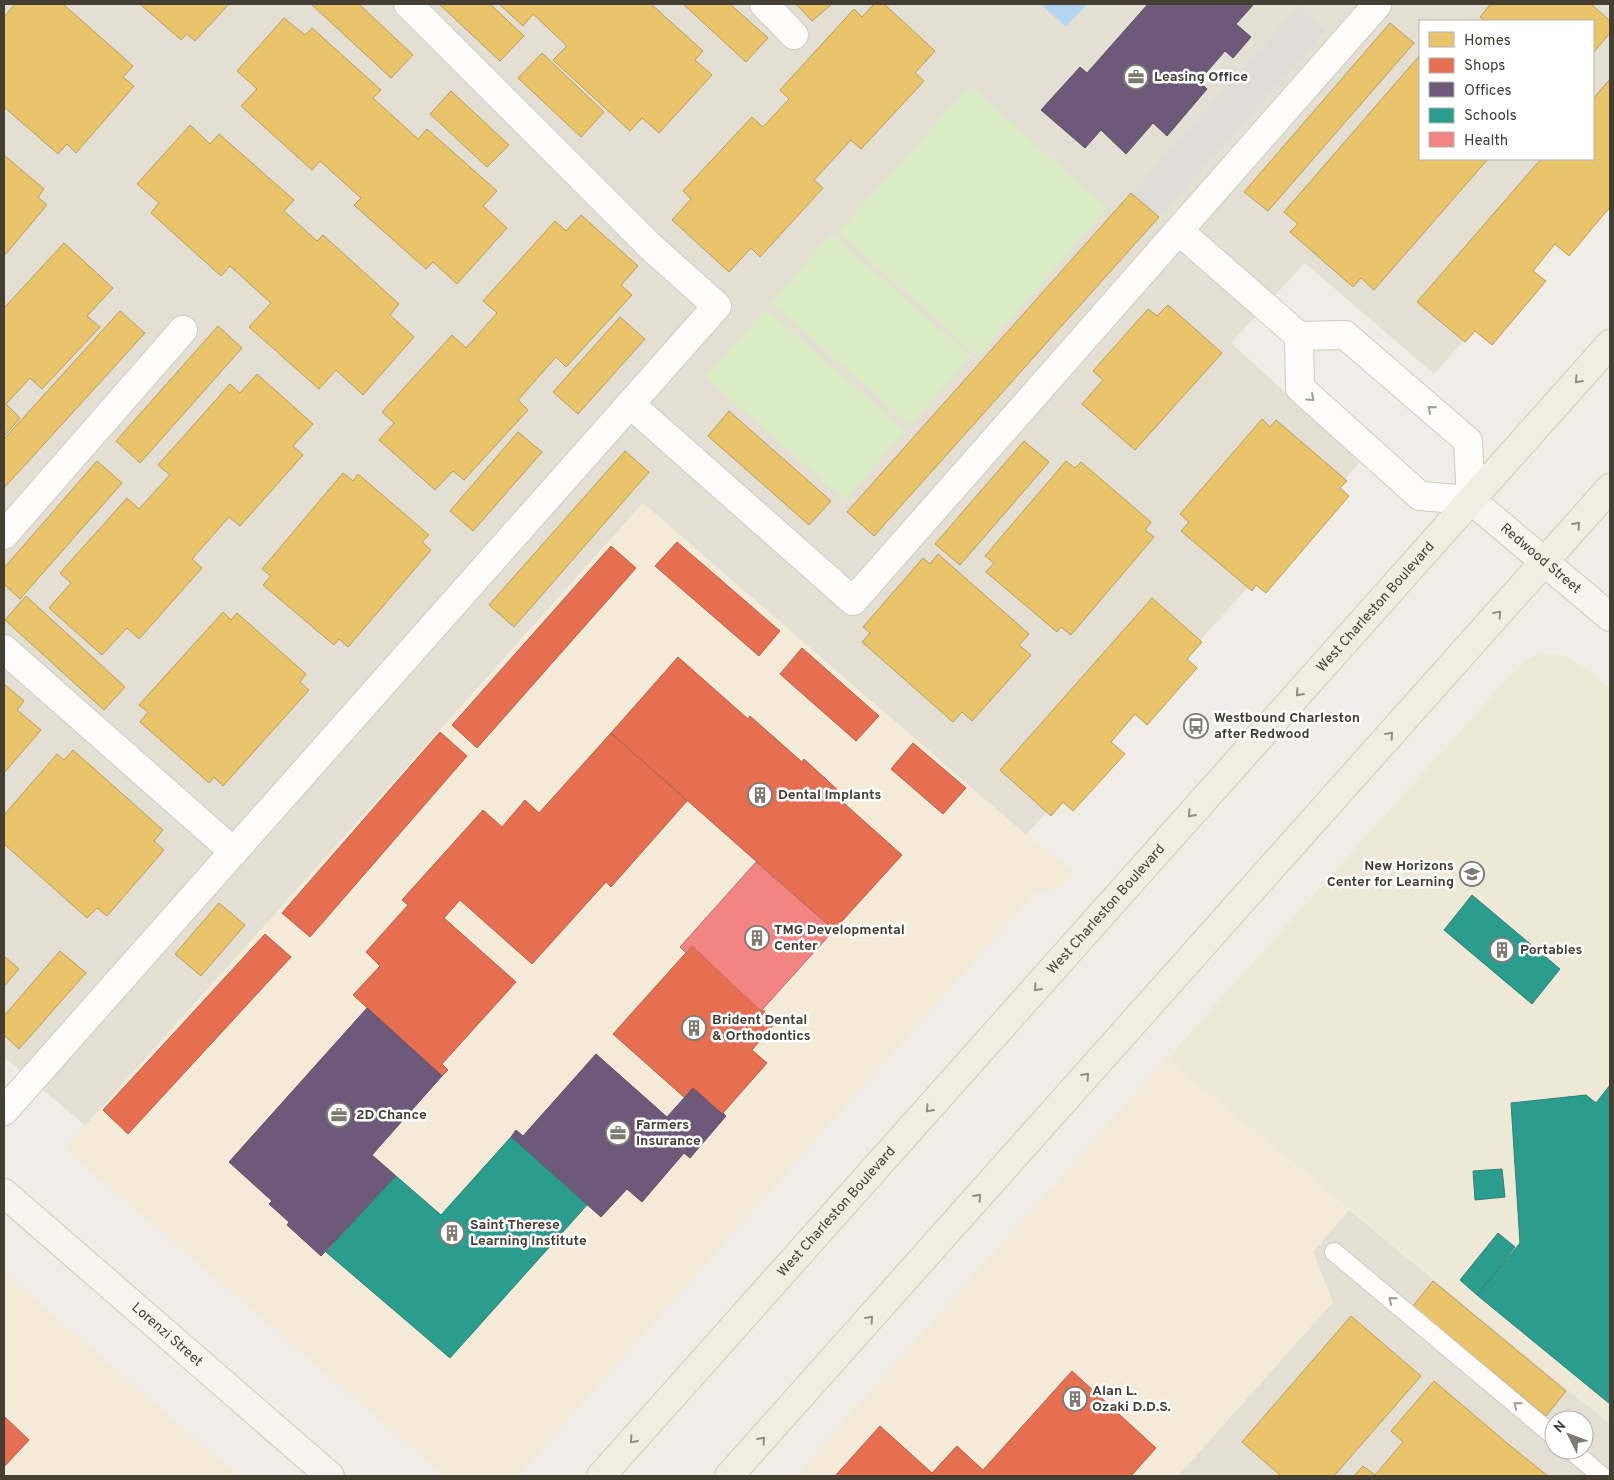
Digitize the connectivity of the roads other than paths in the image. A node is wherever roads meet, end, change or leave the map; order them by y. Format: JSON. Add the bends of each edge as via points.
{"nodes":[{"id":1,"x":408,"y":4,"type":"edge"},
{"id":2,"x":764,"y":4,"type":"edge"},
{"id":3,"x":1376,"y":4,"type":"edge"},
{"id":4,"x":794,"y":35,"type":"dead end"},
{"id":5,"x":1179,"y":231,"type":"junction"},
{"id":6,"x":182,"y":330,"type":"dead end"},
{"id":7,"x":1299,"y":336,"type":"junction"},
{"id":8,"x":1610,"y":344,"type":"edge"},
{"id":9,"x":630,"y":404,"type":"junction"},
{"id":10,"x":1610,"y":488,"type":"edge"},
{"id":11,"x":1471,"y":500,"type":"junction"},
{"id":12,"x":4,"y":535,"type":"edge"},
{"id":13,"x":1544,"y":562,"type":"junction"},
{"id":14,"x":1610,"y":617,"type":"edge"},
{"id":15,"x":4,"y":649,"type":"edge"},
{"id":16,"x":234,"y":852,"type":"junction"},
{"id":17,"x":4,"y":1111,"type":"edge"},
{"id":18,"x":4,"y":1193,"type":"edge"},
{"id":19,"x":1334,"y":1252,"type":"dead end"},
{"id":20,"x":1544,"y":1428,"type":"edge"},
{"id":21,"x":1582,"y":1460,"type":"edge"},
{"id":22,"x":330,"y":1476,"type":"edge"},
{"id":23,"x":601,"y":1476,"type":"edge"},
{"id":24,"x":729,"y":1476,"type":"edge"},
{"id":25,"x":1602,"y":1476,"type":"edge"}],
"edges":[{"from":1,"to":9,"type":"street","via":[[651,246],[717,306]]},
{"from":2,"to":4,"type":"street"},
{"from":3,"to":5,"type":"street"},
{"from":5,"to":7,"type":"street"},
{"from":5,"to":9,"type":"street","via":[[853,601]]},
{"from":6,"to":12,"type":"street"},
{"from":7,"to":11,"type":"street","one_way":true,"via":[[1300,388],[1420,496]]},
{"from":11,"to":7,"type":"street","one_way":true,"via":[[1468,441],[1345,335]]},
{"from":8,"to":11,"type":"main road","name":"West Charleston Boulevard","one_way":true},
{"from":9,"to":16,"type":"street"},
{"from":13,"to":10,"type":"main road","one_way":true},
{"from":11,"to":13,"type":"street","name":"Redwood Street"},
{"from":11,"to":23,"type":"main road","name":"West Charleston Boulevard","one_way":true},
{"from":13,"to":14,"type":"street","name":"Redwood Street"},
{"from":24,"to":13,"type":"main road","one_way":true},
{"from":15,"to":16,"type":"street"},
{"from":16,"to":17,"type":"street"},
{"from":18,"to":22,"type":"street","name":"Lorenzi Street"},
{"from":20,"to":19,"type":"lane","one_way":true},
{"from":21,"to":25,"type":"lane"}]}
